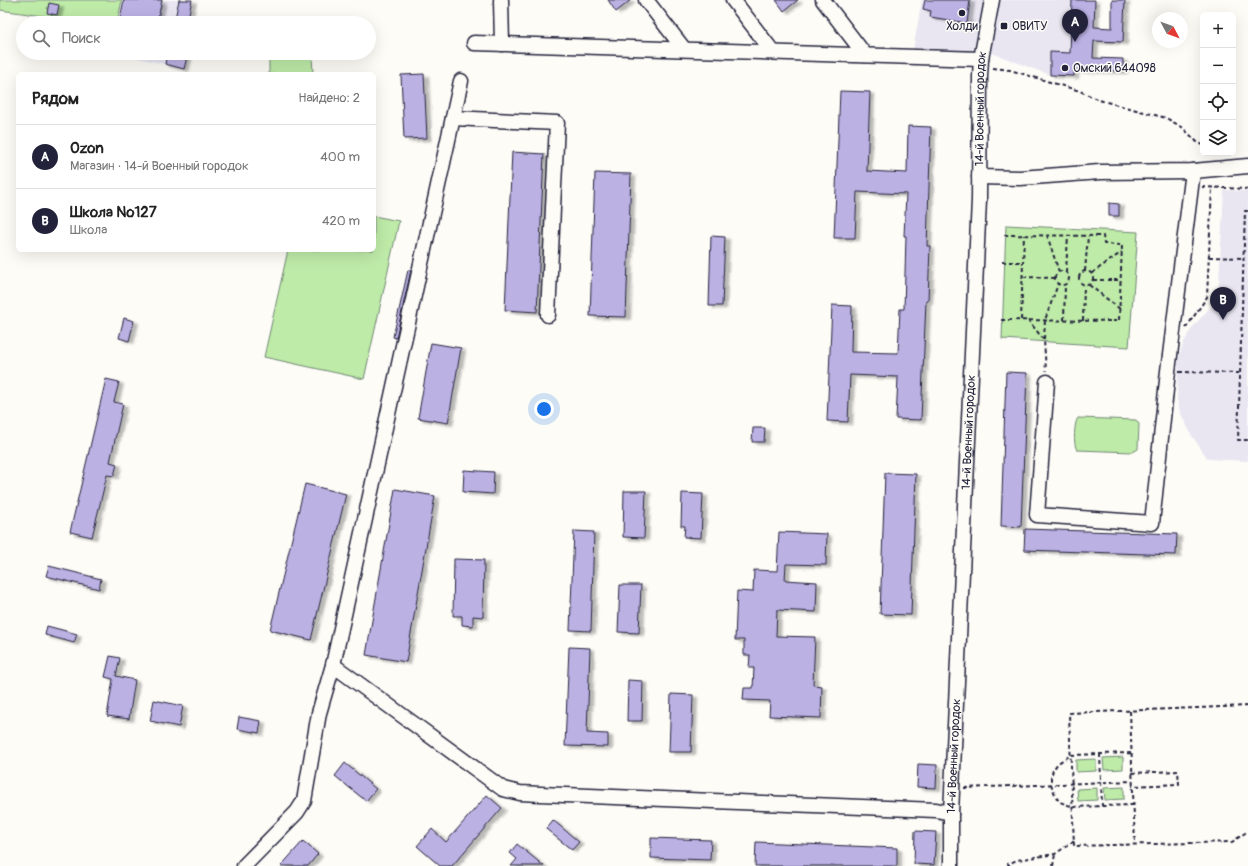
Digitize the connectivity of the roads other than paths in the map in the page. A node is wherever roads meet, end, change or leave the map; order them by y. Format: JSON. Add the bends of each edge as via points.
{"nodes":[{"id":1,"x":501,"y":0,"type":"edge"},
{"id":2,"x":646,"y":0,"type":"edge"},
{"id":3,"x":733,"y":0,"type":"edge"},
{"id":4,"x":823,"y":0,"type":"edge"},
{"id":5,"x":992,"y":0,"type":"edge"},
{"id":6,"x":474,"y":43,"type":"dead end"},
{"id":7,"x":502,"y":44,"type":"junction"},
{"id":8,"x":684,"y":49,"type":"junction"},
{"id":9,"x":773,"y":52,"type":"junction"},
{"id":10,"x":865,"y":55,"type":"junction"},
{"id":11,"x":981,"y":62,"type":"junction"},
{"id":12,"x":461,"y":81,"type":"dead end"},
{"id":13,"x":453,"y":118,"type":"junction"},
{"id":14,"x":1248,"y":166,"type":"edge"},
{"id":15,"x":1193,"y":171,"type":"junction"},
{"id":16,"x":979,"y":177,"type":"junction"},
{"id":17,"x":548,"y":315,"type":"dead end"},
{"id":18,"x":1047,"y":382,"type":"road end"},
{"id":19,"x":333,"y":665,"type":"junction"},
{"id":20,"x":951,"y":813,"type":"junction"},
{"id":21,"x":244,"y":866,"type":"edge"},
{"id":22,"x":951,"y":866,"type":"edge"}],
"edges":[{"from":1,"to":7,"type":"street"},
{"from":2,"to":8,"type":"street"},
{"from":3,"to":9,"type":"street"},
{"from":4,"to":10,"type":"street"},
{"from":5,"to":11,"type":"street","name":"14-й Военный городок"},
{"from":6,"to":7,"type":"street"},
{"from":7,"to":8,"type":"street"},
{"from":8,"to":9,"type":"street"},
{"from":9,"to":10,"type":"street"},
{"from":10,"to":11,"type":"street"},
{"from":11,"to":16,"type":"street","name":"14-й Военный городок"},
{"from":12,"to":13,"type":"street"},
{"from":13,"to":17,"type":"street","via":[[557,123]]},
{"from":13,"to":19,"type":"street"},
{"from":14,"to":15,"type":"street"},
{"from":15,"to":16,"type":"street","via":[[1100,172],[1020,178]]},
{"from":15,"to":18,"type":"street","via":[[1152,523],[1037,515]]},
{"from":16,"to":20,"type":"street","name":"14-й Военный городок"},
{"from":19,"to":20,"type":"street","via":[[503,789],[520,793],[936,810]]},
{"from":19,"to":21,"type":"street","via":[[319,713],[304,801],[297,812]]},
{"from":20,"to":22,"type":"street","name":"14-й Военный городок"}]}
